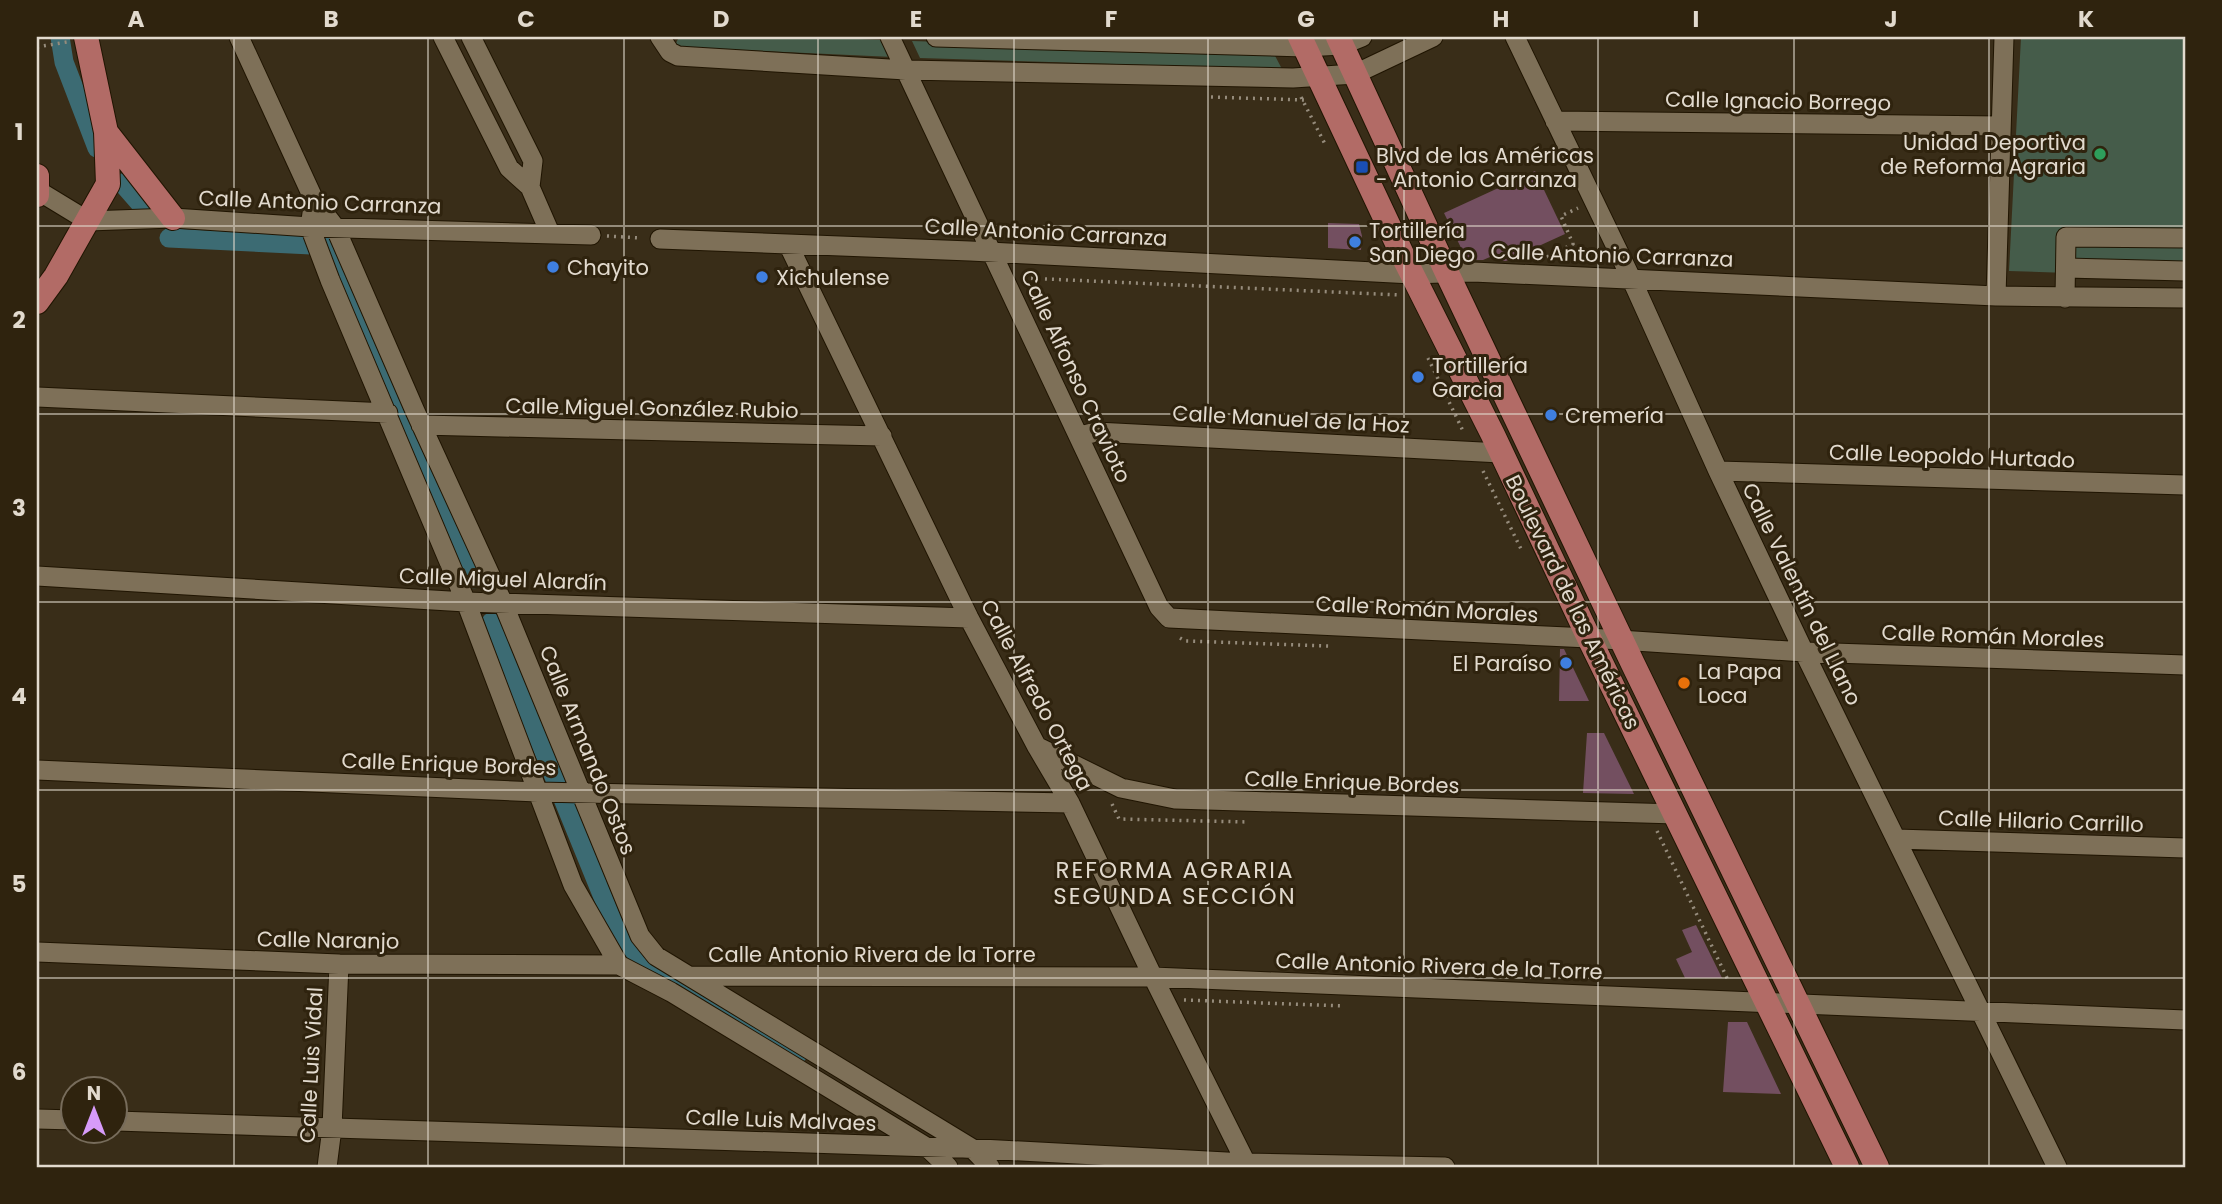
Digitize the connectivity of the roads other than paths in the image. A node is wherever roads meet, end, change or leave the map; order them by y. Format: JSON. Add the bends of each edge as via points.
{"nodes":[{"id":1,"x":239,"y":37,"type":"edge"},
{"id":2,"x":443,"y":37,"type":"edge"},
{"id":3,"x":471,"y":37,"type":"edge"},
{"id":4,"x":660,"y":37,"type":"edge"},
{"id":5,"x":890,"y":37,"type":"edge"},
{"id":6,"x":936,"y":37,"type":"edge"},
{"id":7,"x":1433,"y":37,"type":"edge"},
{"id":8,"x":1515,"y":37,"type":"edge"},
{"id":9,"x":2004,"y":37,"type":"edge"},
{"id":10,"x":1096,"y":38,"type":"edge"},
{"id":11,"x":79,"y":39,"type":"edge"},
{"id":12,"x":1347,"y":40,"type":"edge"},
{"id":13,"x":1303,"y":42,"type":"edge"},
{"id":14,"x":906,"y":70,"type":"junction"},
{"id":15,"x":1355,"y":74,"type":"junction"},
{"id":16,"x":1320,"y":77,"type":"junction"},
{"id":17,"x":1555,"y":121,"type":"junction"},
{"id":18,"x":2000,"y":126,"type":"junction"},
{"id":19,"x":106,"y":132,"type":"junction"},
{"id":20,"x":530,"y":187,"type":"junction"},
{"id":21,"x":37,"y":188,"type":"edge"},
{"id":22,"x":314,"y":200,"type":"junction"},
{"id":23,"x":173,"y":218,"type":"junction"},
{"id":24,"x":88,"y":221,"type":"junction"},
{"id":25,"x":310,"y":227,"type":"junction"},
{"id":26,"x":335,"y":227,"type":"junction"},
{"id":27,"x":550,"y":233,"type":"junction"},
{"id":28,"x":591,"y":235,"type":"road end"},
{"id":29,"x":2185,"y":238,"type":"edge"},
{"id":30,"x":660,"y":239,"type":"road end"},
{"id":31,"x":788,"y":244,"type":"junction"},
{"id":32,"x":992,"y":252,"type":"junction"},
{"id":33,"x":2066,"y":268,"type":"junction"},
{"id":34,"x":2185,"y":271,"type":"edge"},
{"id":35,"x":1447,"y":272,"type":"junction"},
{"id":36,"x":1412,"y":274,"type":"junction"},
{"id":37,"x":1631,"y":278,"type":"junction"},
{"id":38,"x":1996,"y":296,"type":"junction"},
{"id":39,"x":2065,"y":298,"type":"junction"},
{"id":40,"x":2185,"y":298,"type":"edge"},
{"id":41,"x":37,"y":302,"type":"edge"},
{"id":42,"x":37,"y":397,"type":"edge"},
{"id":43,"x":388,"y":413,"type":"junction"},
{"id":44,"x":421,"y":425,"type":"junction"},
{"id":45,"x":882,"y":436,"type":"junction"},
{"id":46,"x":1080,"y":436,"type":"junction"},
{"id":47,"x":1501,"y":453,"type":"junction"},
{"id":48,"x":1718,"y":471,"type":"junction"},
{"id":49,"x":2185,"y":485,"type":"edge"},
{"id":50,"x":37,"y":576,"type":"edge"},
{"id":51,"x":466,"y":602,"type":"junction"},
{"id":52,"x":503,"y":603,"type":"junction"},
{"id":53,"x":969,"y":618,"type":"junction"},
{"id":54,"x":1171,"y":626,"type":"joint"},
{"id":55,"x":1589,"y":638,"type":"junction"},
{"id":56,"x":1622,"y":640,"type":"junction"},
{"id":57,"x":1804,"y":652,"type":"junction"},
{"id":58,"x":2185,"y":665,"type":"edge"},
{"id":59,"x":1037,"y":747,"type":"junction"},
{"id":60,"x":37,"y":770,"type":"edge"},
{"id":61,"x":581,"y":791,"type":"junction"},
{"id":62,"x":538,"y":792,"type":"junction"},
{"id":63,"x":1070,"y":803,"type":"junction"},
{"id":64,"x":1676,"y":814,"type":"junction"},
{"id":65,"x":1896,"y":839,"type":"junction"},
{"id":66,"x":2185,"y":848,"type":"edge"},
{"id":67,"x":37,"y":952,"type":"edge"},
{"id":68,"x":339,"y":964,"type":"junction"},
{"id":69,"x":619,"y":965,"type":"junction"},
{"id":70,"x":691,"y":976,"type":"junction"},
{"id":71,"x":1153,"y":977,"type":"junction"},
{"id":72,"x":1767,"y":1002,"type":"junction"},
{"id":73,"x":1798,"y":1003,"type":"junction"},
{"id":74,"x":1983,"y":1012,"type":"junction"},
{"id":75,"x":2185,"y":1020,"type":"edge"},
{"id":76,"x":878,"y":1091,"type":"junction"},
{"id":77,"x":867,"y":1111,"type":"junction"},
{"id":78,"x":37,"y":1119,"type":"edge"},
{"id":79,"x":60,"y":1120,"type":"edge"},
{"id":80,"x":130,"y":1121,"type":"edge"},
{"id":81,"x":332,"y":1128,"type":"junction"},
{"id":82,"x":928,"y":1148,"type":"junction"},
{"id":83,"x":973,"y":1149,"type":"junction"},
{"id":84,"x":1246,"y":1165,"type":"edge"},
{"id":85,"x":327,"y":1167,"type":"edge"},
{"id":86,"x":948,"y":1167,"type":"edge"},
{"id":87,"x":990,"y":1167,"type":"edge"},
{"id":88,"x":1445,"y":1167,"type":"edge"},
{"id":89,"x":1847,"y":1167,"type":"edge"},
{"id":90,"x":1877,"y":1167,"type":"edge"},
{"id":91,"x":2057,"y":1167,"type":"edge"}],
"edges":[{"from":1,"to":22,"type":"street","name":"Calle Armando Ostos"},
{"from":2,"to":20,"type":"street","via":[[509,168]]},
{"from":3,"to":20,"type":"street","via":[[533,160]]},
{"from":4,"to":14,"type":"street","via":[[678,56]]},
{"from":5,"to":14,"type":"street","name":"Calle Alfonso Cravioto"},
{"from":6,"to":10,"type":"street"},
{"from":7,"to":15,"type":"street"},
{"from":8,"to":17,"type":"street","name":"Calle Valentín del Llano"},
{"from":9,"to":18,"type":"street"},
{"from":10,"to":13,"type":"street"},
{"from":11,"to":19,"type":"main road"},
{"from":12,"to":13,"type":"street"},
{"from":12,"to":15,"type":"main road","name":"Boulevard de las Américas"},
{"from":13,"to":16,"type":"main road","name":"Boulevard de las Américas"},
{"from":14,"to":16,"type":"street"},
{"from":14,"to":32,"type":"street","name":"Calle Alfonso Cravioto"},
{"from":15,"to":16,"type":"street"},
{"from":15,"to":35,"type":"main road","name":"Boulevard de las Américas"},
{"from":16,"to":36,"type":"main road","name":"Boulevard de las Américas"},
{"from":17,"to":18,"type":"street","name":"Calle Ignacio Borrego"},
{"from":17,"to":37,"type":"street","name":"Calle Valentín del Llano"},
{"from":18,"to":38,"type":"street"},
{"from":19,"to":23,"type":"main road"},
{"from":19,"to":24,"type":"main road","via":[[108,184]]},
{"from":20,"to":27,"type":"street"},
{"from":21,"to":24,"type":"street"},
{"from":22,"to":25,"type":"street"},
{"from":22,"to":26,"type":"street","name":"Calle Armando Ostos"},
{"from":23,"to":24,"type":"street","name":"Calle Antonio Carranza"},
{"from":23,"to":25,"type":"street","name":"Calle Antonio Carranza"},
{"from":24,"to":41,"type":"main road"},
{"from":25,"to":26,"type":"street","name":"Calle Antonio Carranza"},
{"from":25,"to":43,"type":"street"},
{"from":26,"to":27,"type":"street","name":"Calle Antonio Carranza"},
{"from":26,"to":44,"type":"street","name":"Calle Armando Ostos"},
{"from":27,"to":28,"type":"street","name":"Calle Antonio Carranza"},
{"from":29,"to":33,"type":"street","via":[[2066,237]]},
{"from":30,"to":31,"type":"street","name":"Calle Antonio Carranza"},
{"from":31,"to":32,"type":"street","name":"Calle Antonio Carranza"},
{"from":31,"to":45,"type":"street","name":"Calle Alfredo Ortega"},
{"from":32,"to":36,"type":"street","name":"Calle Antonio Carranza"},
{"from":32,"to":46,"type":"street","name":"Calle Alfonso Cravioto"},
{"from":33,"to":34,"type":"street"},
{"from":33,"to":39,"type":"street"},
{"from":35,"to":36,"type":"street","name":"Calle Antonio Carranza"},
{"from":35,"to":37,"type":"street","name":"Calle Antonio Carranza"},
{"from":35,"to":56,"type":"main road","name":"Boulevard de las Américas"},
{"from":36,"to":47,"type":"main road","name":"Boulevard de las Américas","via":[[1413,301]]},
{"from":37,"to":38,"type":"street","name":"Calle Antonio Carranza"},
{"from":37,"to":48,"type":"street","name":"Calle Valentín del Llano"},
{"from":38,"to":39,"type":"street","name":"Calle Antonio Carranza"},
{"from":39,"to":40,"type":"street","name":"Calle Antonio Carranza"},
{"from":42,"to":43,"type":"street"},
{"from":43,"to":51,"type":"street"},
{"from":44,"to":45,"type":"street","name":"Calle Miguel González Rubio"},
{"from":44,"to":52,"type":"street","name":"Calle Armando Ostos"},
{"from":45,"to":53,"type":"street","name":"Calle Alfredo Ortega"},
{"from":46,"to":47,"type":"street","name":"Calle Manuel de la Hoz","via":[[1096,432]]},
{"from":46,"to":54,"type":"street","name":"Calle Alfonso Cravioto"},
{"from":47,"to":55,"type":"main road","name":"Boulevard de las Américas"},
{"from":48,"to":49,"type":"street","name":"Calle Leopoldo Hurtado"},
{"from":48,"to":57,"type":"street","name":"Calle Valentín del Llano"},
{"from":50,"to":51,"type":"street","name":"Calle Miguel Alardín"},
{"from":51,"to":52,"type":"street","name":"Calle Miguel Alardín"},
{"from":51,"to":62,"type":"street"},
{"from":52,"to":53,"type":"street","name":"Calle Miguel Alardín"},
{"from":52,"to":61,"type":"street","name":"Calle Armando Ostos"},
{"from":53,"to":59,"type":"street","name":"Calle Alfredo Ortega"},
{"from":54,"to":55,"type":"street","name":"Calle Román Morales"},
{"from":55,"to":56,"type":"street","name":"Calle Román Morales"},
{"from":55,"to":64,"type":"main road","name":"Boulevard de las Américas"},
{"from":56,"to":57,"type":"street","name":"Calle Román Morales"},
{"from":56,"to":73,"type":"main road","name":"Boulevard de las Américas"},
{"from":57,"to":58,"type":"street","name":"Calle Román Morales"},
{"from":57,"to":65,"type":"street","name":"Calle Valentín del Llano"},
{"from":59,"to":63,"type":"street","name":"Calle Alfredo Ortega"},
{"from":59,"to":64,"type":"street","name":"Calle Enrique Bordes","via":[[1121,788],[1175,799]]},
{"from":60,"to":62,"type":"street","name":"Calle Enrique Bordes"},
{"from":61,"to":62,"type":"street","name":"Calle Enrique Bordes"},
{"from":61,"to":63,"type":"street","name":"Calle Enrique Bordes"},
{"from":61,"to":70,"type":"street","name":"Calle Armando Ostos","via":[[640,936],[656,956]]},
{"from":62,"to":69,"type":"street","via":[[573,885]]},
{"from":63,"to":71,"type":"street","name":"Calle Alfredo Ortega"},
{"from":64,"to":72,"type":"main road","name":"Boulevard de las Américas"},
{"from":65,"to":66,"type":"street","name":"Calle Hilario Carrillo"},
{"from":65,"to":74,"type":"street","name":"Calle Valentín del Llano"},
{"from":67,"to":68,"type":"street","name":"Calle Naranjo"},
{"from":68,"to":69,"type":"street","name":"Calle Naranjo"},
{"from":68,"to":81,"type":"street","name":"Calle Luis Vidal"},
{"from":69,"to":77,"type":"street"},
{"from":70,"to":71,"type":"street","name":"Calle Antonio Rivera de la Torre"},
{"from":70,"to":76,"type":"street","name":"Calle Armando Ostos"},
{"from":71,"to":72,"type":"street","name":"Calle Antonio Rivera de la Torre"},
{"from":71,"to":84,"type":"street","name":"Calle Alfredo Ortega"},
{"from":72,"to":73,"type":"street","name":"Calle Antonio Rivera de la Torre"},
{"from":72,"to":89,"type":"main road","name":"Boulevard de las Américas"},
{"from":73,"to":74,"type":"street","name":"Calle Antonio Rivera de la Torre"},
{"from":73,"to":90,"type":"main road","name":"Boulevard de las Américas"},
{"from":74,"to":75,"type":"street","name":"Calle Antonio Rivera de la Torre"},
{"from":74,"to":91,"type":"street","name":"Calle Valentín del Llano"},
{"from":76,"to":77,"type":"street"},
{"from":76,"to":83,"type":"street","name":"Calle Armando Ostos"},
{"from":77,"to":82,"type":"street"},
{"from":78,"to":79,"type":"street"},
{"from":80,"to":81,"type":"street","name":"Calle Luis Malvaes"},
{"from":81,"to":82,"type":"street","name":"Calle Luis Malvaes"},
{"from":81,"to":85,"type":"street","name":"Calle Luis Vidal"},
{"from":82,"to":83,"type":"street","name":"Calle Luis Malvaes"},
{"from":82,"to":86,"type":"street"},
{"from":83,"to":84,"type":"street","name":"Calle Luis Malvaes"},
{"from":83,"to":87,"type":"street","name":"Calle Armando Ostos"},
{"from":84,"to":88,"type":"street","name":"Calle Luis Malvaes"}]}
